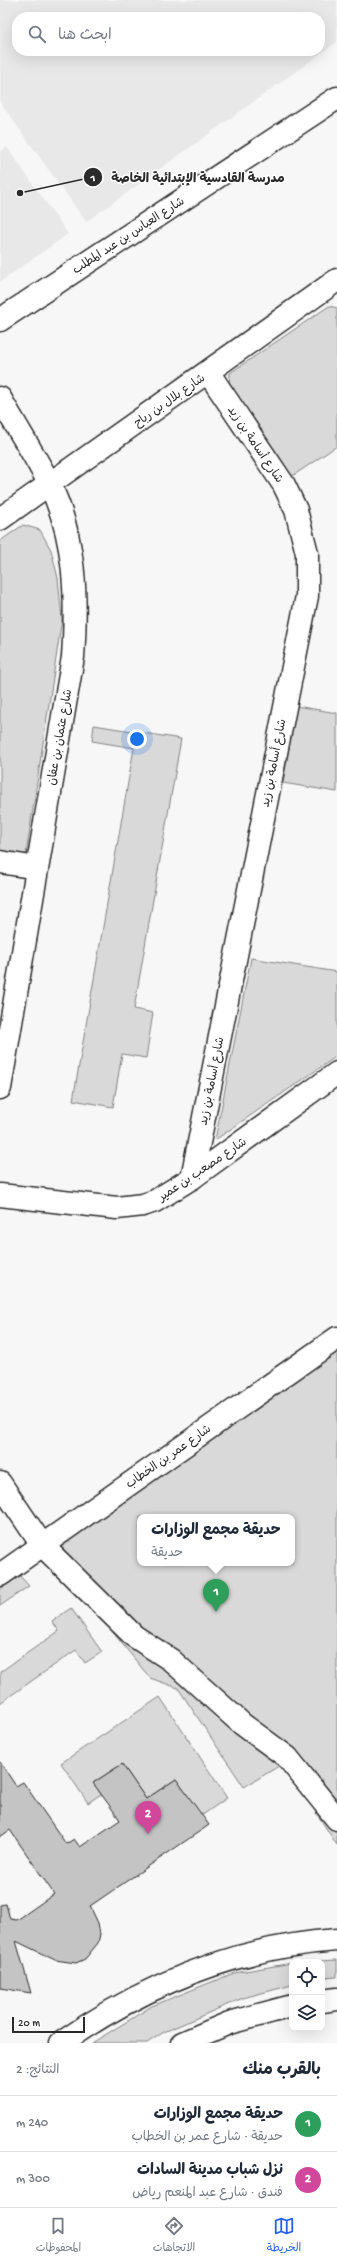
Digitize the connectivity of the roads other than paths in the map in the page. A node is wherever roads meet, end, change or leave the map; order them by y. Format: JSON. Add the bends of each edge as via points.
{"nodes":[{"id":1,"x":337,"y":98,"type":"edge"},
{"id":2,"x":336,"y":283,"type":"edge"},
{"id":3,"x":0,"y":320,"type":"edge"},
{"id":4,"x":208,"y":372,"type":"junction"},
{"id":5,"x":0,"y":398,"type":"edge"},
{"id":6,"x":50,"y":484,"type":"junction"},
{"id":7,"x":0,"y":519,"type":"edge"},
{"id":8,"x":0,"y":862,"type":"edge"},
{"id":9,"x":37,"y":868,"type":"junction"},
{"id":10,"x":337,"y":1073,"type":"edge"},
{"id":11,"x":0,"y":1088,"type":"edge"},
{"id":12,"x":192,"y":1178,"type":"junction"},
{"id":13,"x":0,"y":1195,"type":"edge"},
{"id":14,"x":337,"y":1338,"type":"edge"},
{"id":15,"x":0,"y":1483,"type":"edge"},
{"id":16,"x":42,"y":1545,"type":"junction"},
{"id":17,"x":0,"y":1575,"type":"edge"},
{"id":18,"x":337,"y":1819,"type":"edge"},
{"id":19,"x":337,"y":1940,"type":"edge"},
{"id":20,"x":337,"y":1999,"type":"edge"},
{"id":21,"x":325,"y":2001,"type":"edge"},
{"id":22,"x":289,"y":2007,"type":"edge"},
{"id":23,"x":61,"y":2043,"type":"edge"},
{"id":24,"x":182,"y":2043,"type":"edge"}],
"edges":[{"from":1,"to":3,"type":"street","name":"شارع العباس بن عبد المطلب"},
{"from":2,"to":4,"type":"street","name":"شارع بلال بن رباح"},
{"from":4,"to":6,"type":"street","name":"شارع بلال بن رباح"},
{"from":4,"to":12,"type":"street","name":"شارع أسامة بن زيد","via":[[284,485],[296,510],[306,546],[308,575],[305,604]]},
{"from":5,"to":6,"type":"street","name":"شارع عثمان بن عفان"},
{"from":6,"to":7,"type":"street","name":"شارع بلال بن رباح"},
{"from":6,"to":9,"type":"street","name":"شارع عثمان بن عفان","via":[[66,536],[76,610],[73,657]]},
{"from":8,"to":9,"type":"street"},
{"from":9,"to":11,"type":"street","name":"شارع عثمان بن عفان"},
{"from":10,"to":12,"type":"street","name":"شارع مصعب بن عمير"},
{"from":12,"to":13,"type":"street","name":"شارع مصعب بن عمير","via":[[155,1201],[130,1207],[103,1207]]},
{"from":14,"to":16,"type":"street","name":"شارع عمر بن الخطاب"},
{"from":15,"to":16,"type":"street"},
{"from":16,"to":17,"type":"street","name":"شارع عمر بن الخطاب"},
{"from":16,"to":18,"type":"street","via":[[134,1636],[171,1660],[242,1724],[287,1757]]},
{"from":19,"to":23,"type":"street","via":[[259,1950],[216,1962],[134,1996]]},
{"from":20,"to":21,"type":"street"},
{"from":22,"to":24,"type":"street","via":[[229,2023]]}]}
